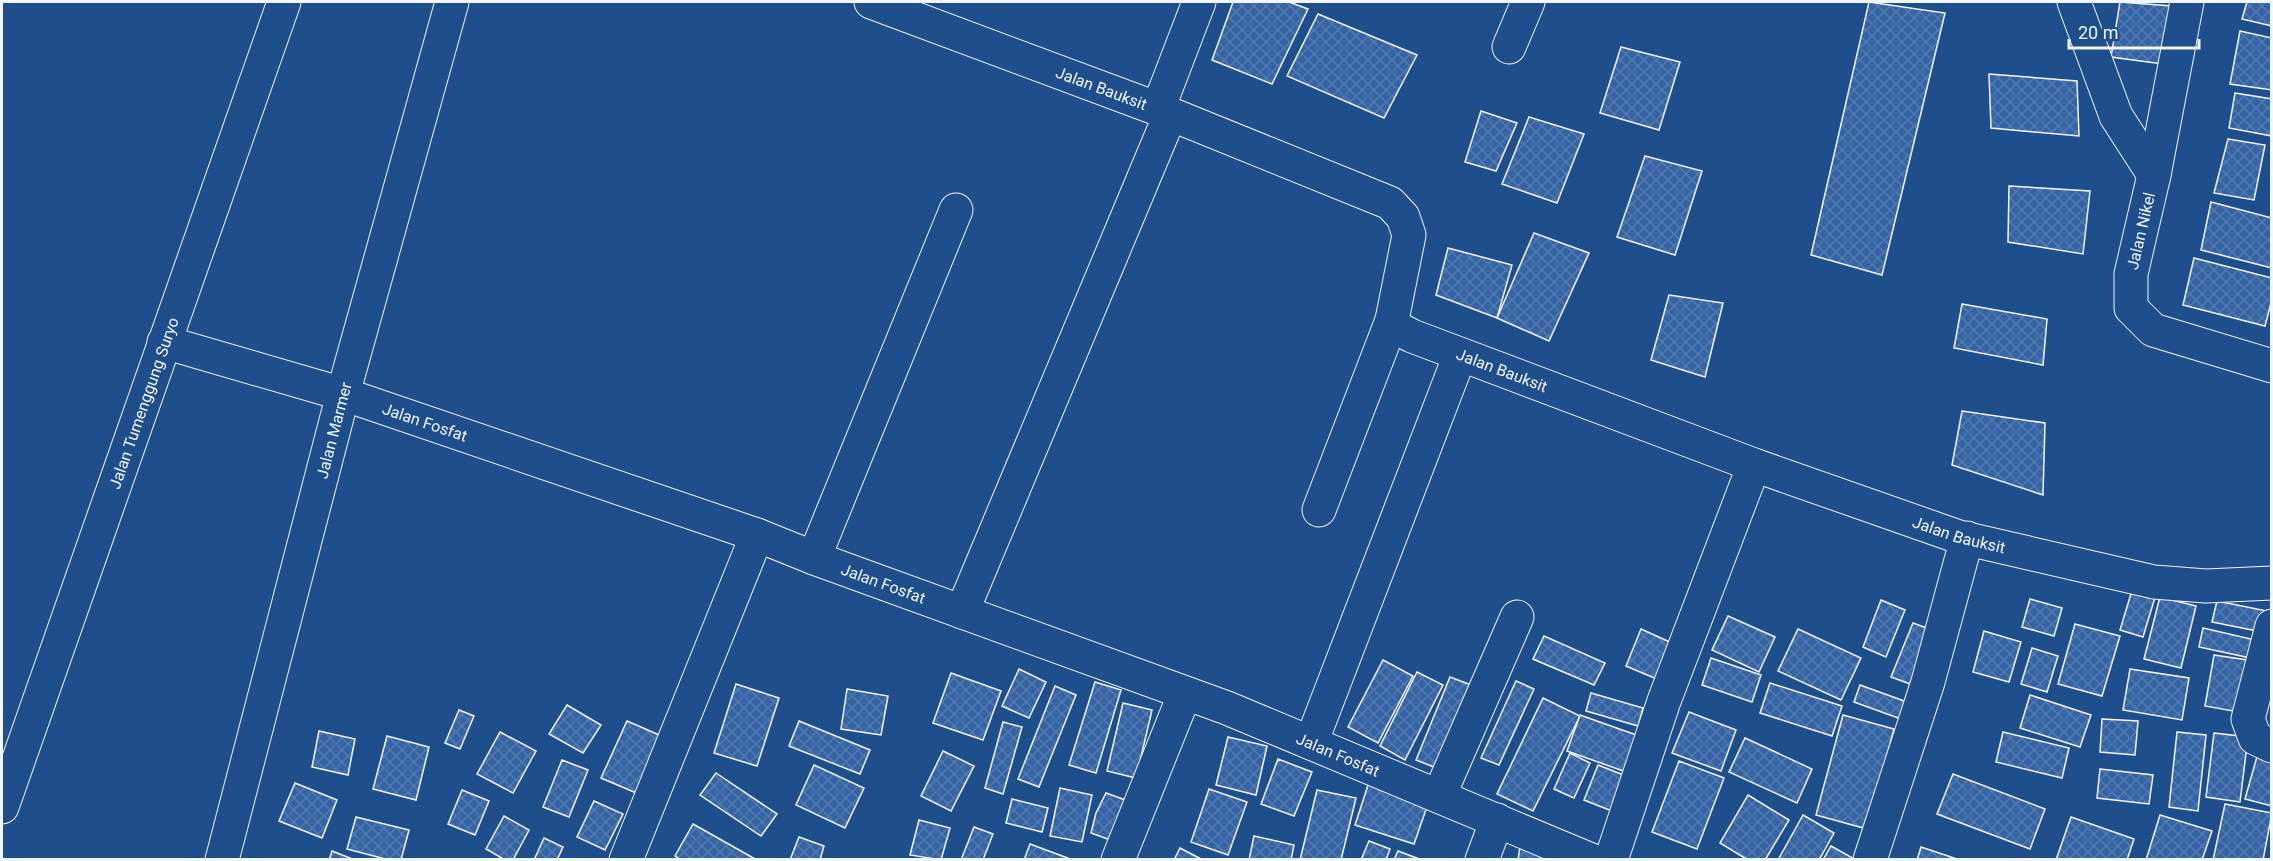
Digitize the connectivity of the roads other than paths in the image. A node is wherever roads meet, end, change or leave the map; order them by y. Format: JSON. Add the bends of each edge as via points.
{"nodes":[{"id":1,"x":284,"y":2,"type":"edge"},
{"id":2,"x":452,"y":2,"type":"edge"},
{"id":3,"x":871,"y":2,"type":"edge"},
{"id":4,"x":1199,"y":2,"type":"edge"},
{"id":5,"x":1528,"y":2,"type":"edge"},
{"id":6,"x":2074,"y":2,"type":"edge"},
{"id":7,"x":2187,"y":2,"type":"edge"},
{"id":8,"x":1509,"y":47,"type":"dead end"},
{"id":9,"x":1164,"y":112,"type":"junction"},
{"id":10,"x":2154,"y":175,"type":"junction"},
{"id":11,"x":956,"y":210,"type":"dead end"},
{"id":12,"x":1392,"y":320,"type":"junction"},
{"id":13,"x":164,"y":342,"type":"junction"},
{"id":14,"x":1460,"y":355,"type":"junction"},
{"id":15,"x":2271,"y":366,"type":"edge"},
{"id":16,"x":343,"y":394,"type":"junction"},
{"id":17,"x":1754,"y":465,"type":"junction"},
{"id":18,"x":1319,"y":510,"type":"dead end"},
{"id":19,"x":757,"y":535,"type":"junction"},
{"id":20,"x":1967,"y":538,"type":"junction"},
{"id":21,"x":814,"y":558,"type":"junction"},
{"id":22,"x":2271,"y":583,"type":"edge"},
{"id":23,"x":962,"y":612,"type":"junction"},
{"id":24,"x":1517,"y":617,"type":"dead end"},
{"id":25,"x":2271,"y":626,"type":"edge"},
{"id":26,"x":1185,"y":693,"type":"junction"},
{"id":27,"x":1311,"y":743,"type":"junction"},
{"id":28,"x":2271,"y":746,"type":"edge"},
{"id":29,"x":1439,"y":796,"type":"junction"},
{"id":30,"x":2,"y":807,"type":"edge"},
{"id":31,"x":1497,"y":820,"type":"junction"},
{"id":32,"x":222,"y":860,"type":"edge"},
{"id":33,"x":626,"y":860,"type":"edge"},
{"id":34,"x":1118,"y":860,"type":"edge"},
{"id":35,"x":1482,"y":860,"type":"edge"},
{"id":36,"x":1591,"y":860,"type":"edge"},
{"id":37,"x":1611,"y":860,"type":"edge"},
{"id":38,"x":1870,"y":860,"type":"edge"}],
"edges":[{"from":1,"to":13,"type":"main road","name":"Jalan Tumenggung Suryo"},
{"from":2,"to":16,"type":"main road","name":"Jalan Marmer"},
{"from":3,"to":9,"type":"main road","name":"Jalan Bauksit"},
{"from":4,"to":9,"type":"main road"},
{"from":5,"to":8,"type":"main road"},
{"from":6,"to":10,"type":"main road","via":[[2116,116]]},
{"from":7,"to":10,"type":"main road","name":"Jalan Nikel"},
{"from":9,"to":12,"type":"main road","name":"Jalan Bauksit","via":[[1389,203],[1403,217],[1409,235]]},
{"from":9,"to":23,"type":"main road"},
{"from":10,"to":15,"type":"main road","name":"Jalan Nikel","via":[[2131,274],[2131,308],[2153,330]]},
{"from":11,"to":21,"type":"main road"},
{"from":12,"to":14,"type":"main road","name":"Jalan Bauksit","via":[[1397,328],[1412,336]]},
{"from":12,"to":18,"type":"main road"},
{"from":13,"to":16,"type":"main road","name":"Jalan Fosfat"},
{"from":13,"to":30,"type":"main road","name":"Jalan Tumenggung Suryo"},
{"from":14,"to":17,"type":"main road","name":"Jalan Bauksit"},
{"from":14,"to":27,"type":"main road"},
{"from":16,"to":19,"type":"main road","name":"Jalan Fosfat"},
{"from":16,"to":32,"type":"main road","name":"Jalan Marmer"},
{"from":17,"to":20,"type":"main road","name":"Jalan Bauksit"},
{"from":17,"to":37,"type":"main road","via":[[1664,701]]},
{"from":19,"to":21,"type":"main road","name":"Jalan Fosfat"},
{"from":19,"to":33,"type":"main road"},
{"from":20,"to":22,"type":"main road","name":"Jalan Bauksit","via":[[2154,582],[2206,586]]},
{"from":20,"to":38,"type":"main road","via":[[1928,682]]},
{"from":21,"to":23,"type":"main road","name":"Jalan Fosfat"},
{"from":23,"to":26,"type":"main road","name":"Jalan Fosfat"},
{"from":24,"to":29,"type":"main road"},
{"from":25,"to":28,"type":"main road","via":[[2248,719],[2255,738]]},
{"from":26,"to":27,"type":"main road","name":"Jalan Fosfat"},
{"from":26,"to":34,"type":"main road"},
{"from":27,"to":29,"type":"main road","name":"Jalan Fosfat"},
{"from":29,"to":31,"type":"main road","name":"Jalan Fosfat"},
{"from":31,"to":35,"type":"main road"},
{"from":31,"to":36,"type":"main road","name":"Jalan Fosfat"}]}
